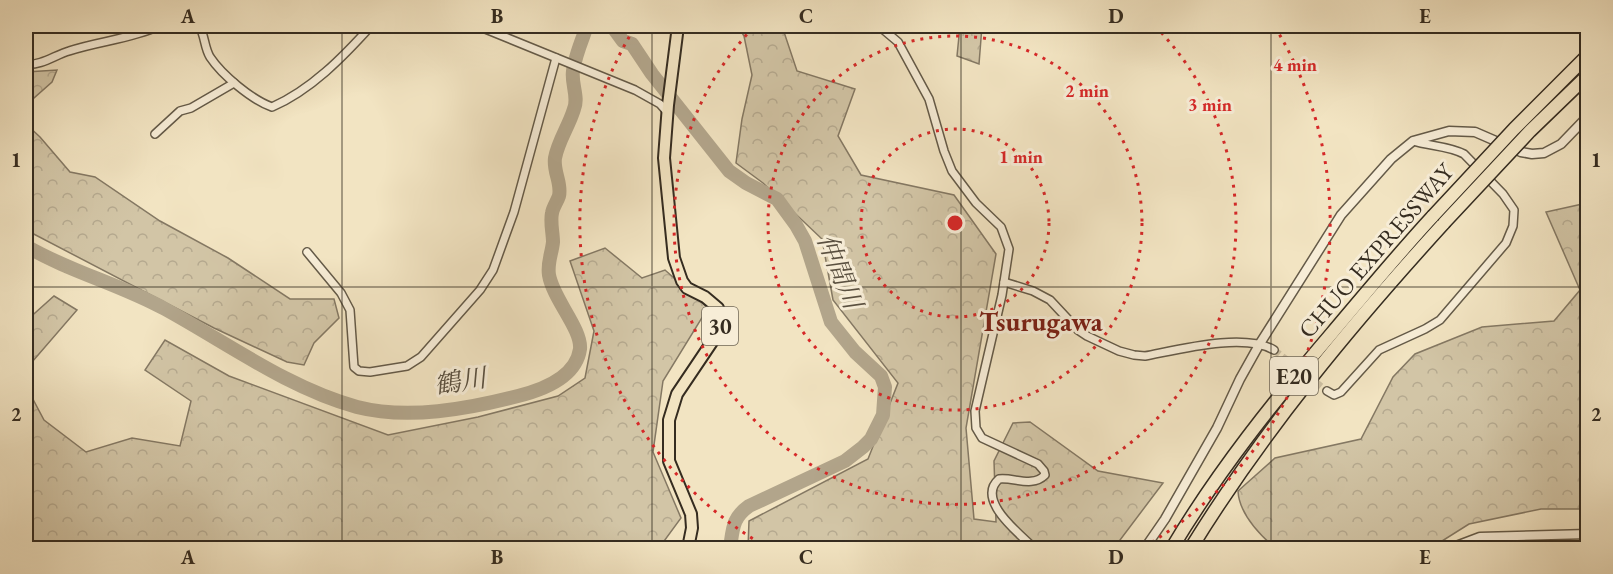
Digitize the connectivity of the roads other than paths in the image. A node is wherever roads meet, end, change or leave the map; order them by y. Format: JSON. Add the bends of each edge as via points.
{"nodes":[{"id":1,"x":159,"y":26,"type":"edge"},
{"id":2,"x":199,"y":26,"type":"edge"},
{"id":3,"x":371,"y":26,"type":"edge"},
{"id":4,"x":478,"y":26,"type":"edge"},
{"id":5,"x":678,"y":26,"type":"edge"},
{"id":6,"x":879,"y":26,"type":"edge"},
{"id":7,"x":1582,"y":26,"type":"edge"},
{"id":8,"x":1587,"y":32,"type":"edge"},
{"id":9,"x":1587,"y":56,"type":"edge"},
{"id":10,"x":556,"y":58,"type":"junction"},
{"id":11,"x":26,"y":64,"type":"edge"},
{"id":12,"x":1587,"y":75,"type":"edge"},
{"id":13,"x":234,"y":83,"type":"junction"},
{"id":14,"x":668,"y":109,"type":"junction"},
{"id":15,"x":1587,"y":116,"type":"edge"},
{"id":16,"x":155,"y":134,"type":"dead end"},
{"id":17,"x":1413,"y":141,"type":"junction"},
{"id":18,"x":307,"y":252,"type":"dead end"},
{"id":19,"x":1004,"y":282,"type":"junction"},
{"id":20,"x":1259,"y":345,"type":"junction"},
{"id":21,"x":1274,"y":350,"type":"tunnel mouth"},
{"id":22,"x":1328,"y":391,"type":"dead end"},
{"id":23,"x":1587,"y":534,"type":"edge"},
{"id":24,"x":688,"y":549,"type":"edge"},
{"id":25,"x":1034,"y":549,"type":"edge"},
{"id":26,"x":1145,"y":549,"type":"edge"},
{"id":27,"x":1172,"y":549,"type":"edge"},
{"id":28,"x":1191,"y":549,"type":"edge"},
{"id":29,"x":1450,"y":549,"type":"edge"}],
"edges":[{"from":1,"to":11,"type":"street","via":[[68,51],[34,65]]},
{"from":2,"to":13,"type":"street","via":[[210,57]]},
{"from":3,"to":13,"type":"street","via":[[322,74],[272,107]]},
{"from":4,"to":10,"type":"street"},
{"from":5,"to":14,"type":"main road","number":"30"},
{"from":6,"to":19,"type":"street","via":[[898,42],[929,99],[952,171],[1004,232],[1009,255]]},
{"from":7,"to":8,"type":"street"},
{"from":9,"to":27,"type":"highway","name":"CHUO EXPRESSWAY","number":"E20","bridge":true,"via":[[1398,254],[1285,387],[1226,465]]},
{"from":10,"to":14,"type":"street","via":[[635,90]]},
{"from":10,"to":18,"type":"street","via":[[514,212],[493,270],[464,310],[421,357],[407,366],[359,371],[354,367],[350,310]]},
{"from":12,"to":28,"type":"highway","name":"CHUO EXPRESSWAY","number":"E20","bridge":true,"via":[[1444,224],[1320,367],[1241,470]]},
{"from":13,"to":16,"type":"street","via":[[180,111]]},
{"from":14,"to":24,"type":"main road","number":"30","via":[[664,158],[677,272],[687,288],[718,308],[722,321],[677,394],[669,420],[669,461],[691,514]]},
{"from":15,"to":17,"type":"street","via":[[1561,144],[1544,153],[1521,152],[1467,131],[1449,131]]},
{"from":17,"to":20,"type":"street","via":[[1391,159],[1341,215]]},
{"from":17,"to":22,"type":"street","via":[[1464,154],[1509,202],[1514,210],[1514,226],[1506,243],[1440,320],[1379,350],[1341,392],[1334,395]]},
{"from":19,"to":20,"type":"street","via":[[1044,297],[1082,333],[1134,355],[1221,343]]},
{"from":19,"to":25,"type":"street","via":[[975,421],[982,438],[1038,464],[1044,471],[1042,478],[1031,482],[999,479],[992,491],[996,507]]},
{"from":20,"to":21,"type":"street"},
{"from":20,"to":26,"type":"street","via":[[1217,428]]},
{"from":23,"to":29,"type":"street","via":[[1480,537]]}]}
